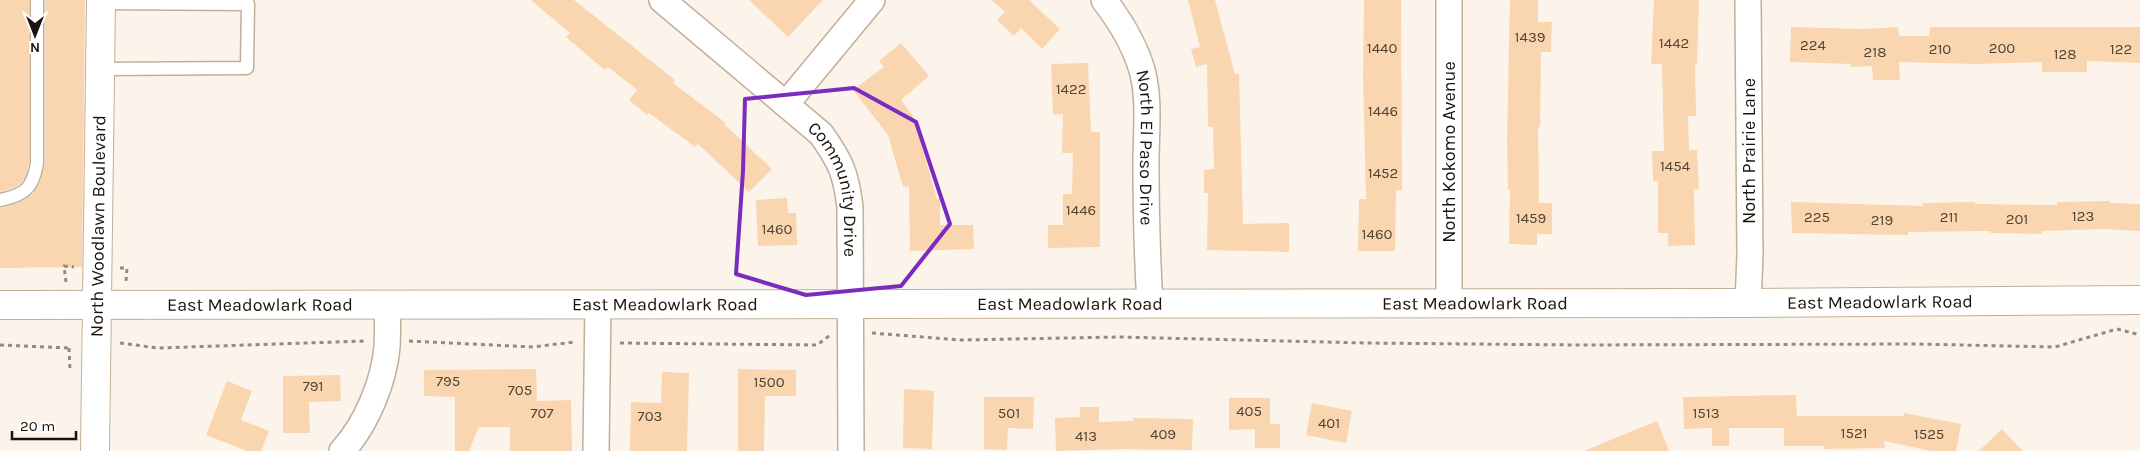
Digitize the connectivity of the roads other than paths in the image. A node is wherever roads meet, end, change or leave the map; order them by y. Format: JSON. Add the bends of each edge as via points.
{"nodes":[{"id":1,"x":37,"y":0,"type":"edge"},
{"id":2,"x":662,"y":0,"type":"edge"},
{"id":3,"x":872,"y":0,"type":"edge"},
{"id":4,"x":1104,"y":0,"type":"edge"},
{"id":5,"x":1449,"y":0,"type":"edge"},
{"id":6,"x":1748,"y":0,"type":"edge"},
{"id":7,"x":101,"y":1,"type":"edge"},
{"id":8,"x":100,"y":69,"type":"junction"},
{"id":9,"x":786,"y":104,"type":"junction"},
{"id":10,"x":0,"y":200,"type":"edge"},
{"id":11,"x":2140,"y":300,"type":"edge"},
{"id":12,"x":1150,"y":303,"type":"junction"},
{"id":13,"x":1449,"y":303,"type":"junction"},
{"id":14,"x":1748,"y":303,"type":"junction"},
{"id":15,"x":0,"y":304,"type":"edge"},
{"id":16,"x":388,"y":304,"type":"junction"},
{"id":17,"x":598,"y":304,"type":"junction"},
{"id":18,"x":850,"y":304,"type":"junction"},
{"id":19,"x":96,"y":305,"type":"junction"},
{"id":20,"x":94,"y":451,"type":"edge"},
{"id":21,"x":342,"y":451,"type":"edge"},
{"id":22,"x":596,"y":451,"type":"edge"},
{"id":23,"x":851,"y":451,"type":"edge"}],
"edges":[{"from":1,"to":10,"type":"lane","via":[[35,176],[29,188],[22,193]]},
{"from":2,"to":9,"type":"street","name":"Community Drive"},
{"from":3,"to":9,"type":"street"},
{"from":4,"to":12,"type":"street","name":"North El Paso Drive","via":[[1134,45],[1142,72],[1146,99],[1146,245]]},
{"from":5,"to":13,"type":"street","name":"North Kokomo Avenue"},
{"from":6,"to":14,"type":"street","name":"North Prairie Lane"},
{"from":7,"to":8,"type":"main road","name":"North Woodlawn Boulevard"},
{"from":7,"to":8,"type":"lane","via":[[248,4],[247,68]]},
{"from":8,"to":19,"type":"main road","name":"North Woodlawn Boulevard"},
{"from":9,"to":18,"type":"street","name":"Community Drive","via":[[822,134],[838,156],[846,176],[850,207]]},
{"from":11,"to":14,"type":"main road","name":"East Meadowlark Road"},
{"from":12,"to":13,"type":"main road","name":"East Meadowlark Road"},
{"from":12,"to":18,"type":"main road","name":"East Meadowlark Road"},
{"from":13,"to":14,"type":"main road","name":"East Meadowlark Road"},
{"from":15,"to":19,"type":"main road","name":"East Meadowlark Road"},
{"from":16,"to":17,"type":"main road","name":"East Meadowlark Road"},
{"from":16,"to":19,"type":"main road","name":"East Meadowlark Road"},
{"from":16,"to":21,"type":"street","via":[[387,346],[382,374],[362,426]]},
{"from":17,"to":18,"type":"main road","name":"East Meadowlark Road"},
{"from":17,"to":22,"type":"street"},
{"from":18,"to":23,"type":"street","name":"Community Drive"},
{"from":19,"to":20,"type":"main road","name":"North Woodlawn Boulevard"}]}
